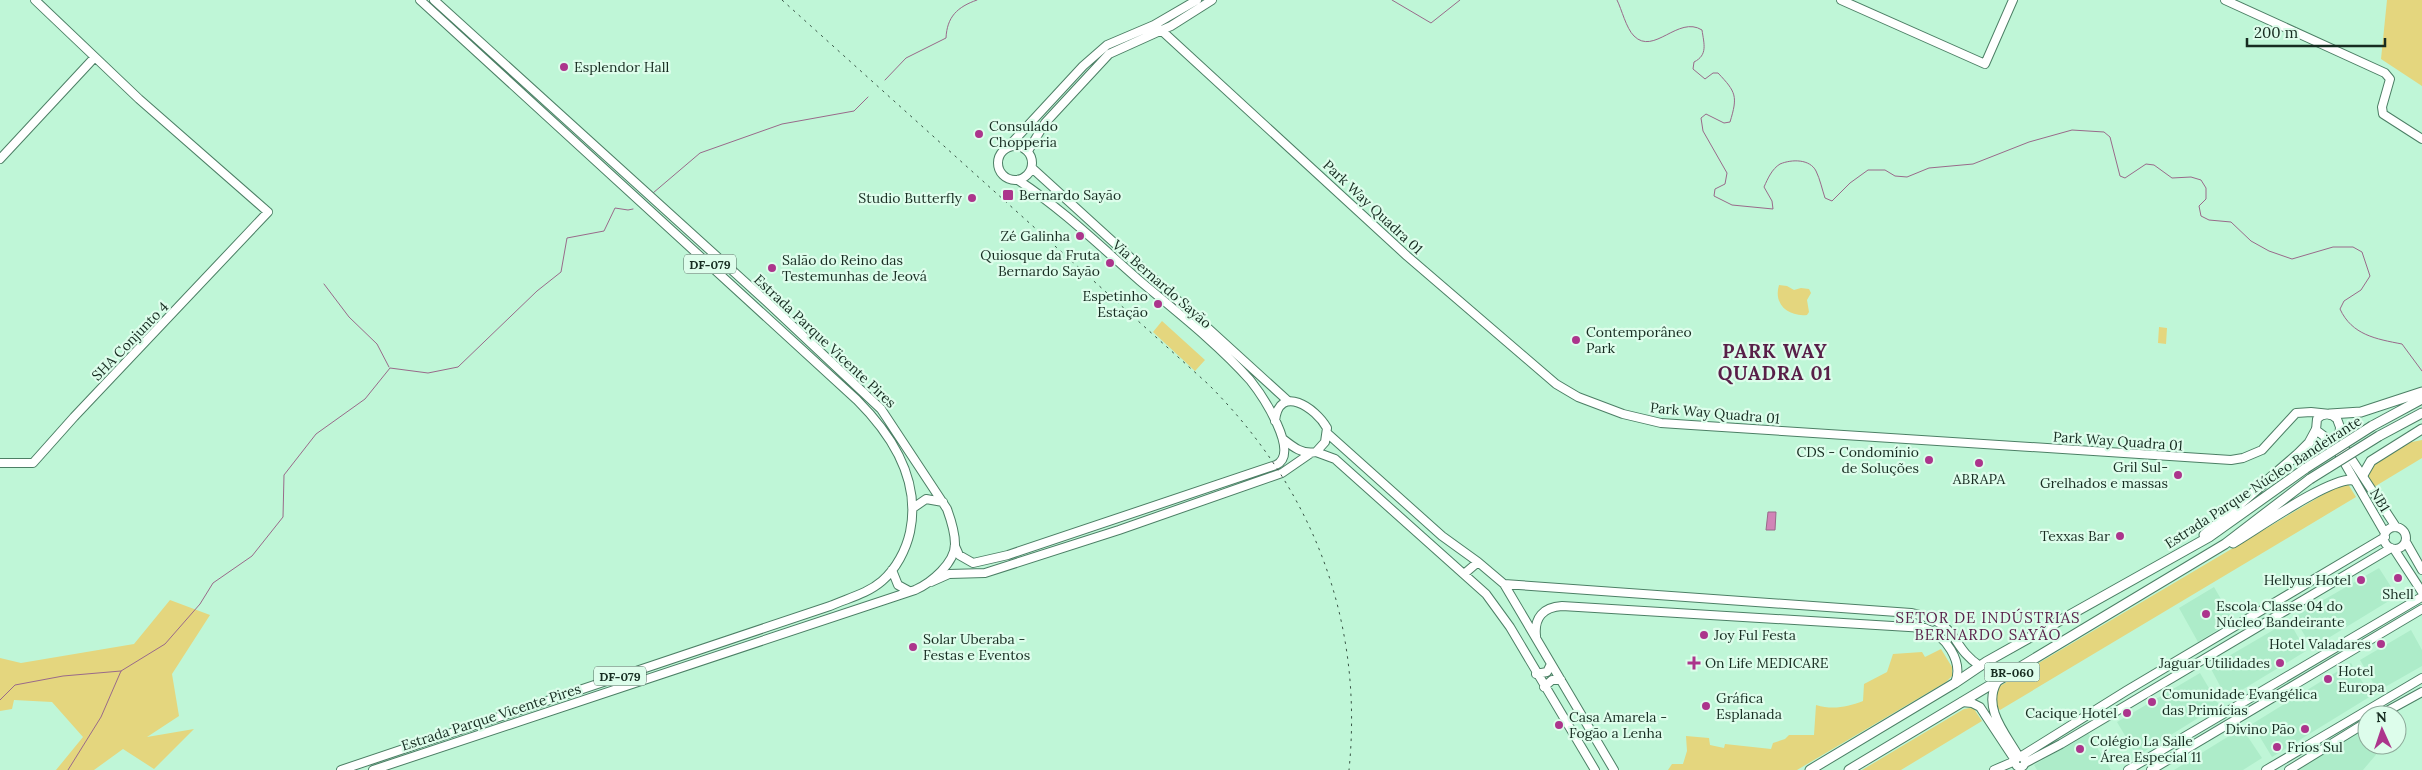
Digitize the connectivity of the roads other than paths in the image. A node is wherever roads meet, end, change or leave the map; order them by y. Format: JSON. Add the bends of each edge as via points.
{"nodes":[{"id":1,"x":35,"y":0,"type":"edge"},
{"id":2,"x":420,"y":0,"type":"edge"},
{"id":3,"x":434,"y":0,"type":"edge"},
{"id":4,"x":1197,"y":0,"type":"edge"},
{"id":5,"x":1212,"y":0,"type":"edge"},
{"id":6,"x":1841,"y":0,"type":"edge"},
{"id":7,"x":2012,"y":0,"type":"edge"},
{"id":8,"x":2225,"y":0,"type":"edge"},
{"id":9,"x":1161,"y":30,"type":"junction"},
{"id":10,"x":94,"y":58,"type":"junction"},
{"id":11,"x":2422,"y":139,"type":"edge"},
{"id":12,"x":1008,"y":147,"type":"junction"},
{"id":13,"x":1028,"y":151,"type":"junction"},
{"id":14,"x":0,"y":160,"type":"edge"},
{"id":15,"x":1032,"y":168,"type":"junction"},
{"id":16,"x":1018,"y":180,"type":"junction"},
{"id":17,"x":706,"y":260,"type":"junction"},
{"id":18,"x":722,"y":262,"type":"junction"},
{"id":19,"x":725,"y":278,"type":"junction"},
{"id":20,"x":744,"y":282,"type":"junction"},
{"id":21,"x":2422,"y":392,"type":"edge"},
{"id":22,"x":2422,"y":399,"type":"edge"},
{"id":23,"x":1288,"y":402,"type":"junction"},
{"id":24,"x":2299,"y":412,"type":"junction"},
{"id":25,"x":2422,"y":413,"type":"edge"},
{"id":26,"x":2330,"y":414,"type":"junction"},
{"id":27,"x":1275,"y":421,"type":"junction"},
{"id":28,"x":2316,"y":426,"type":"junction"},
{"id":29,"x":2422,"y":429,"type":"edge"},
{"id":30,"x":1327,"y":432,"type":"junction"},
{"id":31,"x":1283,"y":439,"type":"junction"},
{"id":32,"x":1314,"y":453,"type":"junction"},
{"id":33,"x":0,"y":463,"type":"edge"},
{"id":34,"x":2363,"y":475,"type":"junction"},
{"id":35,"x":2353,"y":480,"type":"junction"},
{"id":36,"x":2370,"y":485,"type":"junction"},
{"id":37,"x":2360,"y":491,"type":"junction"},
{"id":38,"x":943,"y":502,"type":"junction"},
{"id":39,"x":914,"y":508,"type":"junction"},
{"id":40,"x":2396,"y":527,"type":"junction"},
{"id":41,"x":2385,"y":535,"type":"junction"},
{"id":42,"x":2406,"y":542,"type":"junction"},
{"id":43,"x":955,"y":546,"type":"junction"},
{"id":44,"x":2191,"y":547,"type":"junction"},
{"id":45,"x":2392,"y":548,"type":"junction"},
{"id":46,"x":1478,"y":562,"type":"junction"},
{"id":47,"x":2185,"y":569,"type":"junction"},
{"id":48,"x":892,"y":570,"type":"junction"},
{"id":49,"x":2422,"y":570,"type":"edge"},
{"id":50,"x":1464,"y":574,"type":"junction"},
{"id":51,"x":930,"y":582,"type":"junction"},
{"id":52,"x":1504,"y":584,"type":"junction"},
{"id":53,"x":1580,"y":590,"type":"junction"},
{"id":54,"x":909,"y":591,"type":"junction"},
{"id":55,"x":1664,"y":596,"type":"junction"},
{"id":56,"x":2422,"y":596,"type":"edge"},
{"id":57,"x":1685,"y":598,"type":"junction"},
{"id":58,"x":2274,"y":602,"type":"junction"},
{"id":59,"x":1580,"y":606,"type":"junction"},
{"id":60,"x":1834,"y":608,"type":"junction"},
{"id":61,"x":2265,"y":608,"type":"junction"},
{"id":62,"x":1850,"y":609,"type":"junction"},
{"id":63,"x":2422,"y":609,"type":"edge"},
{"id":64,"x":1665,"y":612,"type":"junction"},
{"id":65,"x":1683,"y":613,"type":"junction"},
{"id":66,"x":2280,"y":614,"type":"junction"},
{"id":67,"x":2272,"y":618,"type":"junction"},
{"id":68,"x":1833,"y":622,"type":"junction"},
{"id":69,"x":1846,"y":624,"type":"junction"},
{"id":70,"x":1536,"y":636,"type":"junction"},
{"id":71,"x":1956,"y":637,"type":"junction"},
{"id":72,"x":1946,"y":642,"type":"junction"},
{"id":73,"x":1551,"y":664,"type":"junction"},
{"id":74,"x":1980,"y":666,"type":"junction"},
{"id":75,"x":2297,"y":669,"type":"junction"},
{"id":76,"x":1536,"y":674,"type":"junction"},
{"id":77,"x":2422,"y":678,"type":"edge"},
{"id":78,"x":2302,"y":679,"type":"junction"},
{"id":79,"x":1561,"y":680,"type":"junction"},
{"id":80,"x":2145,"y":680,"type":"junction"},
{"id":81,"x":1997,"y":682,"type":"junction"},
{"id":82,"x":1955,"y":683,"type":"junction"},
{"id":83,"x":2135,"y":685,"type":"junction"},
{"id":84,"x":1544,"y":687,"type":"junction"},
{"id":85,"x":2149,"y":691,"type":"junction"},
{"id":86,"x":2422,"y":692,"type":"edge"},
{"id":87,"x":2141,"y":696,"type":"junction"},
{"id":88,"x":1962,"y":702,"type":"junction"},
{"id":89,"x":2379,"y":705,"type":"edge"},
{"id":90,"x":2398,"y":705,"type":"edge"},
{"id":91,"x":2357,"y":716,"type":"edge"},
{"id":92,"x":1995,"y":724,"type":"junction"},
{"id":93,"x":2357,"y":728,"type":"edge"},
{"id":94,"x":2020,"y":764,"type":"edge"},
{"id":95,"x":340,"y":770,"type":"edge"},
{"id":96,"x":373,"y":770,"type":"edge"},
{"id":97,"x":1595,"y":770,"type":"edge"},
{"id":98,"x":1614,"y":770,"type":"edge"},
{"id":99,"x":1810,"y":770,"type":"edge"},
{"id":100,"x":1849,"y":770,"type":"edge"},
{"id":101,"x":1994,"y":770,"type":"edge"},
{"id":102,"x":2128,"y":770,"type":"edge"},
{"id":103,"x":2151,"y":770,"type":"edge"},
{"id":104,"x":2266,"y":770,"type":"edge"},
{"id":105,"x":2289,"y":770,"type":"edge"}],
"edges":[{"from":1,"to":10,"type":"main road"},
{"from":2,"to":17,"type":"main road","name":"Estrada Parque Vicente Pires","number":"DF-079"},
{"from":3,"to":18,"type":"main road","name":"Estrada Parque Vicente Pires","number":"DF-079"},
{"from":4,"to":12,"type":"main road","via":[[1154,24],[1107,44]]},
{"from":5,"to":9,"type":"main road"},
{"from":6,"to":7,"type":"main road","via":[[1986,64]]},
{"from":8,"to":11,"type":"main road","via":[[2385,73],[2390,79],[2382,103],[2383,114]]},
{"from":9,"to":13,"type":"main road","via":[[1109,54],[1045,123]]},
{"from":9,"to":24,"type":"main road","name":"Park Way Quadra 01","via":[[1530,364],[1578,397],[1623,414],[1676,424],[2231,460],[2262,450],[2291,416]]},
{"from":10,"to":14,"type":"main road"},
{"from":10,"to":33,"type":"main road","name":"SHA Conjunto 4","via":[[268,212],[33,463]]},
{"from":12,"to":13,"type":"main road","via":[[1022,147]]},
{"from":12,"to":16,"type":"main road","via":[[998,159],[999,168],[1010,179]]},
{"from":13,"to":15,"type":"main road"},
{"from":15,"to":16,"type":"main road"},
{"from":15,"to":23,"type":"main road"},
{"from":16,"to":27,"type":"main road","name":"Via Bernardo Sayão","via":[[1045,198],[1233,364],[1251,382]]},
{"from":17,"to":18,"type":"main road","via":[[716,265]]},
{"from":17,"to":19,"type":"main road","name":"Estrada Parque Vicente Pires","number":"DF-079"},
{"from":18,"to":20,"type":"main road","name":"Estrada Parque Vicente Pires","number":"DF-079"},
{"from":19,"to":20,"type":"main road","via":[[730,275]]},
{"from":19,"to":39,"type":"main road","name":"Estrada Parque Vicente Pires","number":"DF-079","via":[[873,417],[901,459]]},
{"from":20,"to":38,"type":"main road","name":"Estrada Parque Vicente Pires","number":"DF-079","via":[[881,409]]},
{"from":21,"to":26,"type":"highway","via":[[2361,412]]},
{"from":22,"to":44,"type":"highway","name":"Estrada Parque Núcleo Bandeirante","number":"BR-060","bridge":true,"via":[[2306,468]]},
{"from":23,"to":27,"type":"main road","via":[[1276,411]]},
{"from":23,"to":30,"type":"main road","via":[[1297,402],[1312,409],[1322,419]]},
{"from":24,"to":26,"type":"main road"},
{"from":24,"to":28,"type":"main road","via":[[2311,415]]},
{"from":25,"to":47,"type":"highway","name":"Estrada Parque Núcleo Bandeirante","number":"BR-060","bridge":true,"via":[[2310,479],[2225,544]]},
{"from":26,"to":28,"type":"main road","via":[[2323,415]]},
{"from":26,"to":34,"type":"main road","name":"NB1","via":[[2339,422],[2338,440]]},
{"from":27,"to":31,"type":"main road"},
{"from":28,"to":35,"type":"main road","name":"NB1","via":[[2333,443]]},
{"from":28,"to":44,"type":"highway","via":[[2309,443],[2298,454]]},
{"from":29,"to":34,"type":"highway","via":[[2371,461]]},
{"from":30,"to":32,"type":"main road","via":[[1325,442]]},
{"from":30,"to":46,"type":"main road","via":[[1442,536]]},
{"from":31,"to":32,"type":"main road","via":[[1294,448]]},
{"from":31,"to":43,"type":"main road","via":[[1286,454],[1276,465],[1008,555],[973,563],[959,555]]},
{"from":32,"to":50,"type":"main road","via":[[1336,459]]},
{"from":32,"to":51,"type":"main road","via":[[1282,473],[1128,526],[985,573],[949,574]]},
{"from":34,"to":35,"type":"main road"},
{"from":34,"to":36,"type":"main road","name":"NB1"},
{"from":35,"to":37,"type":"main road","name":"NB1"},
{"from":35,"to":47,"type":"highway","via":[[2342,480],[2324,488]]},
{"from":36,"to":37,"type":"main road"},
{"from":36,"to":40,"type":"main road","name":"NB1"},
{"from":37,"to":41,"type":"main road","name":"NB1"},
{"from":38,"to":39,"type":"main road","via":[[926,499]]},
{"from":38,"to":43,"type":"main road","name":"Estrada Parque Vicente Pires","number":"DF-079","via":[[952,521]]},
{"from":39,"to":48,"type":"main road","name":"Estrada Parque Vicente Pires","number":"DF-079","via":[[908,541]]},
{"from":40,"to":41,"type":"main road","via":[[2390,528]]},
{"from":40,"to":42,"type":"main road","via":[[2404,532]]},
{"from":41,"to":45,"type":"main road","via":[[2386,543]]},
{"from":41,"to":58,"type":"main road"},
{"from":42,"to":45,"type":"main road","via":[[2401,548]]},
{"from":42,"to":49,"type":"main road"},
{"from":43,"to":51,"type":"main road","name":"Estrada Parque Vicente Pires","number":"DF-079","via":[[947,563]]},
{"from":44,"to":74,"type":"highway","name":"Estrada Parque Núcleo Bandeirante","number":"BR-060"},
{"from":45,"to":56,"type":"main road"},
{"from":45,"to":66,"type":"main road"},
{"from":46,"to":50,"type":"main road"},
{"from":46,"to":52,"type":"main road"},
{"from":47,"to":81,"type":"highway","name":"Estrada Parque Núcleo Bandeirante","number":"BR-060"},
{"from":48,"to":54,"type":"main road","via":[[898,585]]},
{"from":48,"to":95,"type":"main road","name":"Estrada Parque Vicente Pires","number":"DF-079","via":[[868,591],[830,606]]},
{"from":50,"to":76,"type":"main road","via":[[1486,594],[1504,618]]},
{"from":51,"to":54,"type":"main road","name":"Estrada Parque Vicente Pires","number":"DF-079"},
{"from":52,"to":53,"type":"main road"},
{"from":52,"to":70,"type":"main road"},
{"from":53,"to":55,"type":"main road"},
{"from":53,"to":59,"type":"main road","via":[[1575,601]]},
{"from":54,"to":96,"type":"main road","name":"Estrada Parque Vicente Pires","number":"DF-079"},
{"from":55,"to":57,"type":"main road"},
{"from":55,"to":64,"type":"main road","via":[[1668,604]]},
{"from":56,"to":75,"type":"main road"},
{"from":57,"to":60,"type":"main road"},
{"from":57,"to":65,"type":"main road","via":[[1678,608]]},
{"from":58,"to":61,"type":"main road"},
{"from":58,"to":66,"type":"main road"},
{"from":59,"to":64,"type":"main road"},
{"from":59,"to":70,"type":"main road","via":[[1548,608],[1536,622]]},
{"from":60,"to":62,"type":"main road"},
{"from":60,"to":68,"type":"main road","via":[[1836,617]]},
{"from":61,"to":67,"type":"main road"},
{"from":61,"to":80,"type":"main road"},
{"from":62,"to":69,"type":"main road","via":[[1845,616]]},
{"from":62,"to":71,"type":"main road","via":[[1921,614],[1946,626]]},
{"from":63,"to":78,"type":"main road"},
{"from":64,"to":65,"type":"main road"},
{"from":65,"to":68,"type":"main road"},
{"from":66,"to":67,"type":"main road"},
{"from":67,"to":85,"type":"main road"},
{"from":68,"to":69,"type":"main road"},
{"from":69,"to":72,"type":"main road","via":[[1925,628],[1935,631]]},
{"from":70,"to":73,"type":"main road"},
{"from":71,"to":72,"type":"main road","via":[[1950,644]]},
{"from":71,"to":74,"type":"main road","via":[[1969,659]]},
{"from":72,"to":82,"type":"main road","via":[[1958,668]]},
{"from":73,"to":76,"type":"main road","via":[[1547,672]]},
{"from":73,"to":79,"type":"main road"},
{"from":74,"to":82,"type":"highway","name":"Estrada Parque Núcleo Bandeirante","number":"BR-060"},
{"from":75,"to":78,"type":"main road"},
{"from":75,"to":102,"type":"main road"},
{"from":76,"to":84,"type":"main road"},
{"from":77,"to":89,"type":"main road"},
{"from":78,"to":103,"type":"main road"},
{"from":79,"to":84,"type":"main road","via":[[1552,680]]},
{"from":79,"to":98,"type":"main road"},
{"from":80,"to":83,"type":"main road"},
{"from":80,"to":85,"type":"main road"},
{"from":81,"to":88,"type":"highway","name":"Estrada Parque Núcleo Bandeirante","number":"BR-060"},
{"from":81,"to":92,"type":"main road","via":[[1992,689],[1991,700]]},
{"from":82,"to":99,"type":"highway","name":"Estrada Parque Núcleo Bandeirante","number":"BR-060"},
{"from":83,"to":87,"type":"main road"},
{"from":83,"to":94,"type":"main road"},
{"from":84,"to":97,"type":"main road"},
{"from":85,"to":87,"type":"main road"},
{"from":86,"to":90,"type":"main road"},
{"from":87,"to":94,"type":"main road","via":[[2037,758]]},
{"from":88,"to":92,"type":"main road","via":[[1977,704]]},
{"from":88,"to":100,"type":"highway","name":"Estrada Parque Núcleo Bandeirante","number":"BR-060"},
{"from":91,"to":104,"type":"main road"},
{"from":92,"to":94,"type":"main road"},
{"from":93,"to":105,"type":"main road"},
{"from":94,"to":101,"type":"main road"}]}
